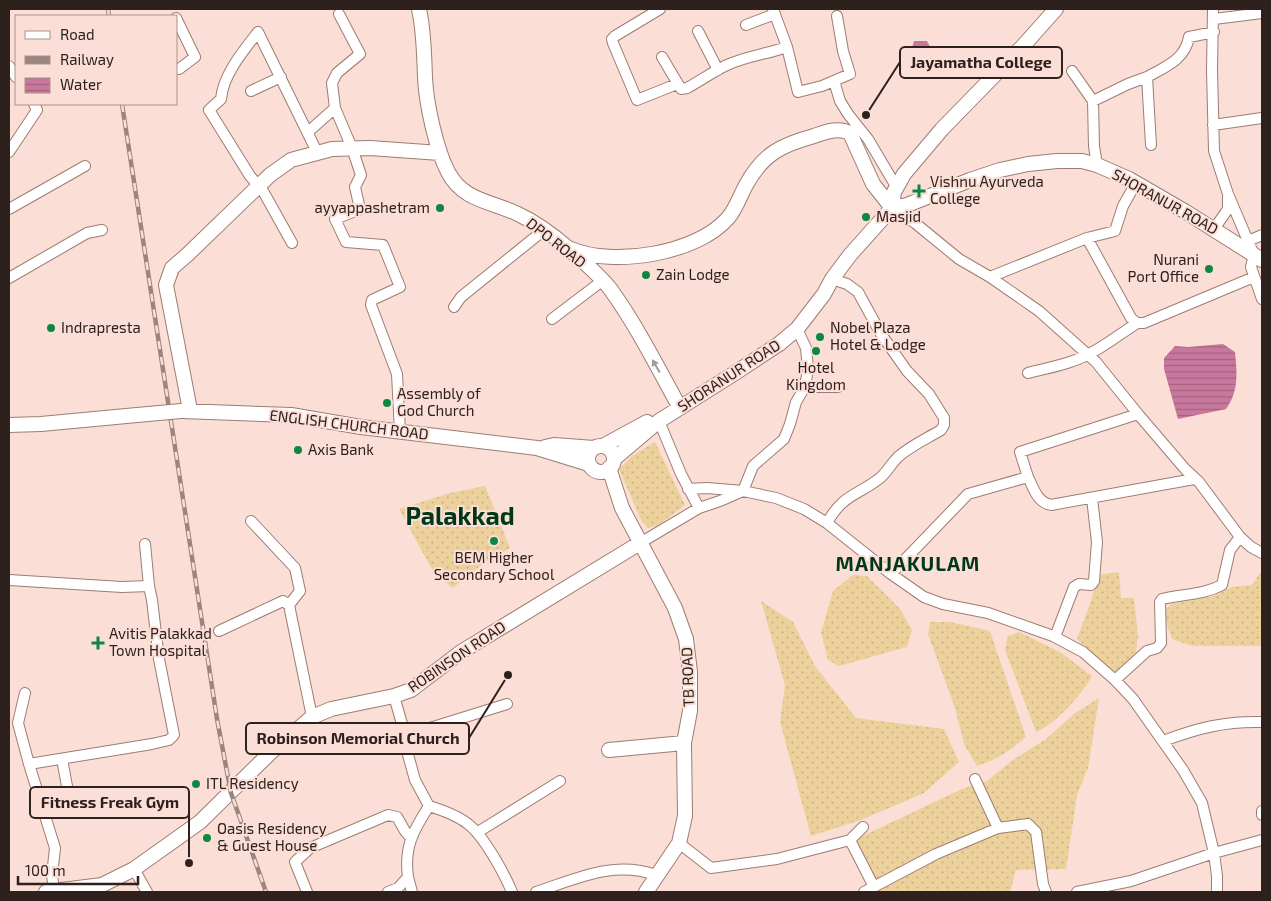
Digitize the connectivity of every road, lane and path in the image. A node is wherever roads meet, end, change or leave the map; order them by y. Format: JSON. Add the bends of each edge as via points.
{"nodes":[{"id":1,"x":419,"y":9,"type":"edge"},
{"id":2,"x":660,"y":9,"type":"edge"},
{"id":3,"x":1056,"y":9,"type":"edge"},
{"id":4,"x":774,"y":11,"type":"edge"},
{"id":5,"x":1262,"y":13,"type":"edge"},
{"id":6,"x":339,"y":14,"type":"dead end"},
{"id":7,"x":1214,"y":14,"type":"edge"},
{"id":8,"x":837,"y":16,"type":"dead end"},
{"id":9,"x":178,"y":21,"type":"edge"},
{"id":10,"x":746,"y":24,"type":"dead end"},
{"id":11,"x":698,"y":31,"type":"dead end"},
{"id":12,"x":1214,"y":32,"type":"junction"},
{"id":13,"x":787,"y":47,"type":"junction"},
{"id":14,"x":662,"y":58,"type":"dead end"},
{"id":15,"x":179,"y":69,"type":"dead end"},
{"id":16,"x":718,"y":70,"type":"junction"},
{"id":17,"x":1072,"y":71,"type":"dead end"},
{"id":18,"x":1147,"y":77,"type":"junction"},
{"id":19,"x":281,"y":78,"type":"junction"},
{"id":20,"x":834,"y":81,"type":"junction"},
{"id":21,"x":677,"y":84,"type":"junction"},
{"id":22,"x":251,"y":91,"type":"dead end"},
{"id":23,"x":1092,"y":101,"type":"junction"},
{"id":24,"x":35,"y":105,"type":"edge"},
{"id":25,"x":335,"y":108,"type":"junction"},
{"id":26,"x":1262,"y":118,"type":"edge"},
{"id":27,"x":1213,"y":125,"type":"junction"},
{"id":28,"x":308,"y":132,"type":"junction"},
{"id":29,"x":350,"y":144,"type":"junction"},
{"id":30,"x":1151,"y":144,"type":"dead end"},
{"id":31,"x":315,"y":147,"type":"junction"},
{"id":32,"x":9,"y":152,"type":"edge"},
{"id":33,"x":440,"y":153,"type":"junction"},
{"id":34,"x":1097,"y":165,"type":"junction"},
{"id":35,"x":85,"y":166,"type":"dead end"},
{"id":36,"x":255,"y":182,"type":"junction"},
{"id":37,"x":1136,"y":183,"type":"junction"},
{"id":38,"x":1228,"y":194,"type":"junction"},
{"id":39,"x":897,"y":200,"type":"junction"},
{"id":40,"x":9,"y":209,"type":"edge"},
{"id":41,"x":1214,"y":228,"type":"junction"},
{"id":42,"x":102,"y":230,"type":"dead end"},
{"id":43,"x":544,"y":230,"type":"junction"},
{"id":44,"x":1262,"y":235,"type":"edge"},
{"id":45,"x":1087,"y":238,"type":"junction"},
{"id":46,"x":1248,"y":241,"type":"junction"},
{"id":47,"x":292,"y":243,"type":"dead end"},
{"id":48,"x":567,"y":248,"type":"junction"},
{"id":49,"x":1258,"y":258,"type":"edge"},
{"id":50,"x":990,"y":277,"type":"junction"},
{"id":51,"x":1254,"y":277,"type":"junction"},
{"id":52,"x":9,"y":278,"type":"edge"},
{"id":53,"x":832,"y":279,"type":"junction"},
{"id":54,"x":602,"y":281,"type":"junction"},
{"id":55,"x":1262,"y":299,"type":"edge"},
{"id":56,"x":454,"y":307,"type":"dead end"},
{"id":57,"x":552,"y":320,"type":"dead end"},
{"id":58,"x":1137,"y":324,"type":"junction"},
{"id":59,"x":797,"y":329,"type":"junction"},
{"id":60,"x":1088,"y":354,"type":"junction"},
{"id":61,"x":1028,"y":373,"type":"dead end"},
{"id":62,"x":805,"y":387,"type":"junction"},
{"id":63,"x":838,"y":387,"type":"dead end"},
{"id":64,"x":679,"y":406,"type":"junction"},
{"id":65,"x":185,"y":411,"type":"junction"},
{"id":66,"x":1138,"y":414,"type":"junction"},
{"id":67,"x":660,"y":421,"type":"junction"},
{"id":68,"x":9,"y":424,"type":"edge"},
{"id":69,"x":41,"y":424,"type":"junction"},
{"id":70,"x":9,"y":430,"type":"edge"},
{"id":71,"x":400,"y":432,"type":"junction"},
{"id":72,"x":599,"y":447,"type":"junction"},
{"id":73,"x":537,"y":448,"type":"junction"},
{"id":74,"x":602,"y":465,"type":"junction"},
{"id":75,"x":1028,"y":477,"type":"junction"},
{"id":76,"x":1194,"y":478,"type":"junction"},
{"id":77,"x":688,"y":489,"type":"junction"},
{"id":78,"x":743,"y":491,"type":"junction"},
{"id":79,"x":1092,"y":498,"type":"junction"},
{"id":80,"x":700,"y":508,"type":"junction"},
{"id":81,"x":251,"y":521,"type":"dead end"},
{"id":82,"x":827,"y":523,"type":"junction"},
{"id":83,"x":1240,"y":537,"type":"junction"},
{"id":84,"x":640,"y":543,"type":"junction"},
{"id":85,"x":145,"y":544,"type":"dead end"},
{"id":86,"x":1262,"y":553,"type":"edge"},
{"id":87,"x":891,"y":574,"type":"junction"},
{"id":88,"x":9,"y":580,"type":"edge"},
{"id":89,"x":148,"y":586,"type":"junction"},
{"id":90,"x":289,"y":605,"type":"junction"},
{"id":91,"x":219,"y":631,"type":"dead end"},
{"id":92,"x":1055,"y":637,"type":"junction"},
{"id":93,"x":1115,"y":680,"type":"junction"},
{"id":94,"x":26,"y":693,"type":"dead end"},
{"id":95,"x":394,"y":696,"type":"junction"},
{"id":96,"x":507,"y":704,"type":"dead end"},
{"id":97,"x":312,"y":717,"type":"junction"},
{"id":98,"x":1262,"y":722,"type":"edge"},
{"id":99,"x":404,"y":736,"type":"junction"},
{"id":100,"x":1163,"y":741,"type":"junction"},
{"id":101,"x":684,"y":743,"type":"junction"},
{"id":102,"x":609,"y":750,"type":"dead end"},
{"id":103,"x":62,"y":759,"type":"junction"},
{"id":104,"x":29,"y":764,"type":"junction"},
{"id":105,"x":975,"y":779,"type":"dead end"},
{"id":106,"x":560,"y":781,"type":"dead end"},
{"id":107,"x":70,"y":797,"type":"dead end"},
{"id":108,"x":429,"y":806,"type":"junction"},
{"id":109,"x":1262,"y":810,"type":"edge"},
{"id":110,"x":1262,"y":815,"type":"edge"},
{"id":111,"x":863,"y":828,"type":"dead end"},
{"id":112,"x":998,"y":828,"type":"junction"},
{"id":113,"x":478,"y":832,"type":"junction"},
{"id":114,"x":411,"y":838,"type":"junction"},
{"id":115,"x":850,"y":840,"type":"junction"},
{"id":116,"x":1262,"y":840,"type":"edge"},
{"id":117,"x":679,"y":843,"type":"junction"},
{"id":118,"x":1214,"y":853,"type":"junction"},
{"id":119,"x":134,"y":868,"type":"junction"},
{"id":120,"x":656,"y":875,"type":"junction"},
{"id":121,"x":408,"y":877,"type":"junction"},
{"id":122,"x":874,"y":887,"type":"junction"},
{"id":123,"x":50,"y":892,"type":"edge"},
{"id":124,"x":147,"y":892,"type":"edge"},
{"id":125,"x":307,"y":892,"type":"edge"},
{"id":126,"x":388,"y":892,"type":"edge"},
{"id":127,"x":412,"y":892,"type":"edge"},
{"id":128,"x":512,"y":892,"type":"edge"},
{"id":129,"x":536,"y":892,"type":"edge"},
{"id":130,"x":646,"y":892,"type":"edge"},
{"id":131,"x":864,"y":892,"type":"edge"},
{"id":132,"x":1046,"y":892,"type":"edge"},
{"id":133,"x":1077,"y":892,"type":"edge"},
{"id":134,"x":1217,"y":892,"type":"edge"}],
"edges":[{"from":1,"to":33,"type":"street","name":"DPO ROAD","via":[[426,85]]},
{"from":2,"to":21,"type":"street","via":[[612,39],[637,100]]},
{"from":3,"to":39,"type":"street","via":[[942,129],[904,174]]},
{"from":4,"to":10,"type":"street"},
{"from":4,"to":13,"type":"street"},
{"from":5,"to":7,"type":"street"},
{"from":6,"to":25,"type":"street","via":[[360,54],[337,73],[332,84]]},
{"from":7,"to":12,"type":"street"},
{"from":8,"to":20,"type":"street","via":[[850,74]]},
{"from":9,"to":15,"type":"street","via":[[195,57]]},
{"from":11,"to":16,"type":"street"},
{"from":12,"to":18,"type":"street","via":[[1189,37],[1188,44],[1175,62]]},
{"from":12,"to":27,"type":"street"},
{"from":13,"to":16,"type":"street","via":[[754,55]]},
{"from":13,"to":20,"type":"street","via":[[798,92]]},
{"from":14,"to":21,"type":"street"},
{"from":16,"to":21,"type":"street","via":[[687,88]]},
{"from":17,"to":23,"type":"street"},
{"from":18,"to":23,"type":"street"},
{"from":18,"to":30,"type":"street"},
{"from":19,"to":22,"type":"street"},
{"from":19,"to":28,"type":"street"},
{"from":19,"to":36,"type":"street","via":[[258,32],[226,82],[221,99],[209,110]]},
{"from":20,"to":39,"type":"street","via":[[840,101],[868,139]]},
{"from":23,"to":34,"type":"street"},
{"from":24,"to":32,"type":"street","via":[[38,110]]},
{"from":25,"to":28,"type":"street"},
{"from":25,"to":29,"type":"street"},
{"from":26,"to":27,"type":"street"},
{"from":27,"to":38,"type":"street","via":[[1214,151]]},
{"from":28,"to":31,"type":"street"},
{"from":29,"to":31,"type":"street","via":[[332,149]]},
{"from":29,"to":33,"type":"street"},
{"from":29,"to":71,"type":"street","via":[[361,175],[355,187],[360,208],[335,219],[346,242],[383,245],[400,287],[372,300],[371,305],[397,374]]},
{"from":31,"to":36,"type":"street"},
{"from":33,"to":43,"type":"street","name":"DPO ROAD","via":[[449,173],[468,195],[519,214]]},
{"from":34,"to":37,"type":"street","name":"SHORANUR ROAD"},
{"from":34,"to":39,"type":"street","name":"SHORANUR ROAD","via":[[1082,161],[1028,164]]},
{"from":35,"to":40,"type":"street"},
{"from":36,"to":47,"type":"street"},
{"from":36,"to":65,"type":"street","via":[[172,268],[166,284]]},
{"from":37,"to":41,"type":"street","name":"SHORANUR ROAD"},
{"from":37,"to":45,"type":"street","via":[[1123,206],[1115,231]]},
{"from":38,"to":41,"type":"street","via":[[1228,209]]},
{"from":38,"to":46,"type":"street"},
{"from":39,"to":48,"type":"street","via":[[873,184],[855,140],[843,129],[790,144],[766,157],[755,169],[728,218],[688,244],[645,255],[626,256],[590,255]]},
{"from":39,"to":50,"type":"street","via":[[916,223],[959,259]]},
{"from":39,"to":53,"type":"street","name":"SHORANUR ROAD"},
{"from":41,"to":49,"type":"street","name":"SHORANUR ROAD"},
{"from":42,"to":52,"type":"street","via":[[87,233]]},
{"from":43,"to":48,"type":"street","name":"DPO ROAD"},
{"from":43,"to":56,"type":"street","via":[[461,296]]},
{"from":44,"to":46,"type":"street"},
{"from":45,"to":50,"type":"street"},
{"from":45,"to":58,"type":"street"},
{"from":46,"to":49,"type":"street"},
{"from":48,"to":54,"type":"street","name":"DPO ROAD"},
{"from":49,"to":51,"type":"street","via":[[1251,267]]},
{"from":50,"to":60,"type":"street","via":[[1039,310]]},
{"from":51,"to":55,"type":"street"},
{"from":51,"to":58,"type":"street"},
{"from":53,"to":59,"type":"street","name":"SHORANUR ROAD"},
{"from":53,"to":64,"type":"street","name":"SHORANUR ROAD","via":[[794,324]]},
{"from":53,"to":82,"type":"street","via":[[858,292],[881,334],[938,407],[944,425],[900,455],[880,478],[849,496]]},
{"from":54,"to":57,"type":"street"},
{"from":64,"to":54,"type":"street","name":"DPO ROAD","one_way":true,"via":[[621,306]]},
{"from":58,"to":60,"type":"street"},
{"from":59,"to":62,"type":"street","via":[[806,348],[808,369]]},
{"from":59,"to":64,"type":"street","name":"SHORANUR ROAD","via":[[779,344]]},
{"from":60,"to":61,"type":"street"},
{"from":60,"to":66,"type":"street"},
{"from":62,"to":63,"type":"street"},
{"from":62,"to":78,"type":"street","via":[[796,402],[784,438],[753,466]]},
{"from":64,"to":67,"type":"street","name":"SHORANUR ROAD"},
{"from":64,"to":72,"type":"street","name":"SHORANUR ROAD"},
{"from":65,"to":69,"type":"street","name":"ENGLISH CHURCH ROAD","bridge":true},
{"from":65,"to":71,"type":"street","name":"ENGLISH CHURCH ROAD","via":[[291,415]]},
{"from":66,"to":75,"type":"street","via":[[1020,452]]},
{"from":66,"to":76,"type":"street"},
{"from":67,"to":74,"type":"street","name":"SHORANUR ROAD"},
{"from":67,"to":77,"type":"street"},
{"from":68,"to":69,"type":"street","name":"ENGLISH CHURCH ROAD"},
{"from":69,"to":70,"type":"street","name":"ENGLISH CHURCH ROAD"},
{"from":71,"to":73,"type":"street","name":"ENGLISH CHURCH ROAD"},
{"from":72,"to":73,"type":"street","name":"ENGLISH CHURCH ROAD","via":[[554,445]]},
{"from":72,"to":74,"type":"street","via":[[590,453]]},
{"from":72,"to":74,"type":"street","via":[[612,452]]},
{"from":73,"to":74,"type":"street","name":"ENGLISH CHURCH ROAD"},
{"from":74,"to":84,"type":"street","name":"TB ROAD"},
{"from":75,"to":79,"type":"street","via":[[1038,499],[1045,504],[1066,504]]},
{"from":75,"to":87,"type":"street","via":[[968,494]]},
{"from":76,"to":79,"type":"street"},
{"from":76,"to":83,"type":"street"},
{"from":77,"to":78,"type":"street"},
{"from":77,"to":80,"type":"street"},
{"from":78,"to":80,"type":"street"},
{"from":78,"to":82,"type":"street","via":[[776,498]]},
{"from":79,"to":92,"type":"street","via":[[1097,542],[1094,581],[1091,585],[1074,587]]},
{"from":80,"to":84,"type":"street"},
{"from":81,"to":90,"type":"street","via":[[295,568],[300,591]]},
{"from":82,"to":87,"type":"street"},
{"from":83,"to":86,"type":"street"},
{"from":83,"to":93,"type":"street","via":[[1230,550],[1222,585],[1208,591],[1162,599],[1161,644],[1147,650]]},
{"from":84,"to":95,"type":"street","name":"ROBINSON ROAD","via":[[461,652],[410,690]]},
{"from":84,"to":101,"type":"street","name":"TB ROAD","via":[[675,608],[686,639],[690,711]]},
{"from":85,"to":89,"type":"street"},
{"from":87,"to":92,"type":"street","via":[[924,597],[988,613]]},
{"from":88,"to":89,"type":"street"},
{"from":89,"to":103,"type":"street","via":[[174,735],[169,740],[152,744]]},
{"from":90,"to":91,"type":"street","via":[[283,601]]},
{"from":90,"to":97,"type":"street"},
{"from":92,"to":93,"type":"street","via":[[1083,652]]},
{"from":93,"to":100,"type":"street"},
{"from":94,"to":104,"type":"street","via":[[18,724]]},
{"from":95,"to":97,"type":"street","name":"ROBINSON ROAD","via":[[331,709]]},
{"from":95,"to":99,"type":"street"},
{"from":96,"to":99,"type":"street"},
{"from":97,"to":119,"type":"street","name":"ROBINSON ROAD","via":[[200,822]]},
{"from":98,"to":100,"type":"street","via":[[1225,722]]},
{"from":99,"to":108,"type":"street","via":[[416,780]]},
{"from":100,"to":118,"type":"street","via":[[1202,803]]},
{"from":101,"to":102,"type":"street"},
{"from":101,"to":117,"type":"street","name":"TB ROAD","via":[[685,816]]},
{"from":103,"to":104,"type":"street"},
{"from":103,"to":107,"type":"street"},
{"from":104,"to":123,"type":"street","via":[[55,848]]},
{"from":105,"to":112,"type":"street"},
{"from":106,"to":113,"type":"street"},
{"from":108,"to":113,"type":"street","via":[[467,823]]},
{"from":108,"to":114,"type":"street"},
{"from":109,"to":110,"type":"street"},
{"from":111,"to":115,"type":"street"},
{"from":112,"to":122,"type":"street","via":[[936,854]]},
{"from":112,"to":132,"type":"street","via":[[1028,824],[1036,832]]},
{"from":113,"to":128,"type":"street"},
{"from":114,"to":121,"type":"street","via":[[405,860]]},
{"from":114,"to":125,"type":"street","via":[[397,817],[388,815],[310,848],[294,862]]},
{"from":115,"to":117,"type":"street","via":[[778,858],[711,868]]},
{"from":115,"to":122,"type":"street"},
{"from":116,"to":118,"type":"street"},
{"from":117,"to":120,"type":"street","name":"TB ROAD"},
{"from":118,"to":133,"type":"street","via":[[1131,881]]},
{"from":118,"to":134,"type":"street"},
{"from":119,"to":123,"type":"street","name":"ROBINSON ROAD","via":[[102,885]]},
{"from":119,"to":124,"type":"street"},
{"from":120,"to":129,"type":"street","via":[[634,870],[602,871]]},
{"from":120,"to":130,"type":"street","name":"TB ROAD"},
{"from":121,"to":126,"type":"street","via":[[398,888]]},
{"from":121,"to":127,"type":"street"},
{"from":122,"to":131,"type":"street"}]}
